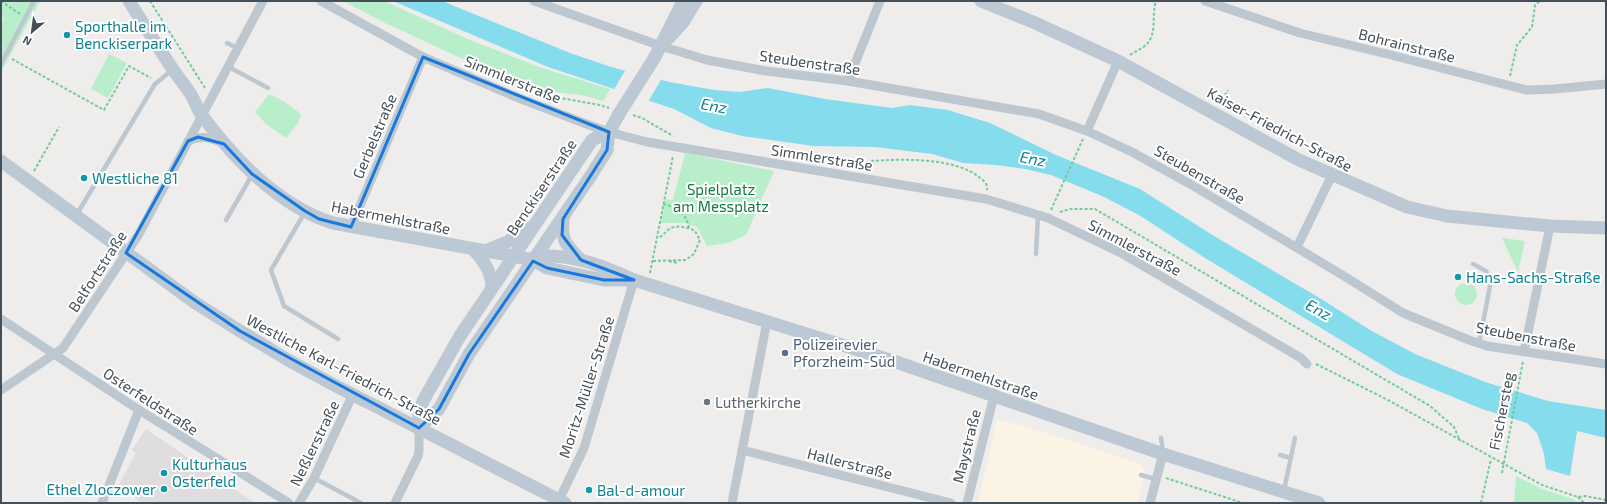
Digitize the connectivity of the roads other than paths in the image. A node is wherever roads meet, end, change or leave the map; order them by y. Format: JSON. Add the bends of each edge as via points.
{"nodes":[{"id":1,"x":34,"y":1,"type":"edge"},
{"id":2,"x":129,"y":1,"type":"edge"},
{"id":3,"x":263,"y":1,"type":"edge"},
{"id":4,"x":322,"y":1,"type":"edge"},
{"id":5,"x":534,"y":1,"type":"edge"},
{"id":6,"x":684,"y":1,"type":"edge"},
{"id":7,"x":696,"y":1,"type":"edge"},
{"id":8,"x":880,"y":1,"type":"edge"},
{"id":9,"x":981,"y":1,"type":"edge"},
{"id":10,"x":1205,"y":1,"type":"edge"},
{"id":11,"x":227,"y":44,"type":"dead end"},
{"id":12,"x":237,"y":48,"type":"junction"},
{"id":13,"x":658,"y":52,"type":"junction"},
{"id":14,"x":423,"y":57,"type":"junction"},
{"id":15,"x":1121,"y":63,"type":"junction"},
{"id":16,"x":1,"y":64,"type":"edge"},
{"id":17,"x":228,"y":66,"type":"junction"},
{"id":18,"x":173,"y":70,"type":"junction"},
{"id":19,"x":848,"y":81,"type":"junction"},
{"id":20,"x":1606,"y":84,"type":"edge"},
{"id":21,"x":268,"y":88,"type":"dead end"},
{"id":22,"x":202,"y":115,"type":"junction"},
{"id":23,"x":1087,"y":131,"type":"junction"},
{"id":24,"x":608,"y":132,"type":"junction"},
{"id":25,"x":188,"y":141,"type":"junction"},
{"id":26,"x":224,"y":144,"type":"junction"},
{"id":27,"x":1,"y":161,"type":"edge"},
{"id":28,"x":252,"y":174,"type":"junction"},
{"id":29,"x":1332,"y":175,"type":"junction"},
{"id":30,"x":305,"y":211,"type":"junction"},
{"id":31,"x":1038,"y":214,"type":"junction"},
{"id":32,"x":76,"y":216,"type":"junction"},
{"id":33,"x":563,"y":219,"type":"junction"},
{"id":34,"x":226,"y":220,"type":"dead end"},
{"id":35,"x":536,"y":223,"type":"junction"},
{"id":36,"x":1550,"y":226,"type":"junction"},
{"id":37,"x":351,"y":227,"type":"junction"},
{"id":38,"x":1606,"y":228,"type":"edge"},
{"id":39,"x":1296,"y":247,"type":"junction"},
{"id":40,"x":479,"y":250,"type":"junction"},
{"id":41,"x":126,"y":252,"type":"junction"},
{"id":42,"x":1036,"y":254,"type":"dead end"},
{"id":43,"x":513,"y":256,"type":"junction"},
{"id":44,"x":534,"y":259,"type":"junction"},
{"id":45,"x":581,"y":260,"type":"junction"},
{"id":46,"x":1474,"y":264,"type":"dead end"},
{"id":47,"x":634,"y":280,"type":"junction"},
{"id":48,"x":492,"y":287,"type":"junction"},
{"id":49,"x":1,"y":319,"type":"edge"},
{"id":50,"x":767,"y":321,"type":"junction"},
{"id":51,"x":338,"y":339,"type":"dead end"},
{"id":52,"x":1479,"y":343,"type":"junction"},
{"id":53,"x":1524,"y":352,"type":"junction"},
{"id":54,"x":56,"y":355,"type":"junction"},
{"id":55,"x":1307,"y":364,"type":"road end"},
{"id":56,"x":1606,"y":364,"type":"edge"},
{"id":57,"x":998,"y":381,"type":"dead end"},
{"id":58,"x":1,"y":390,"type":"edge"},
{"id":59,"x":353,"y":394,"type":"junction"},
{"id":60,"x":994,"y":396,"type":"junction"},
{"id":61,"x":139,"y":410,"type":"junction"},
{"id":62,"x":419,"y":428,"type":"junction"},
{"id":63,"x":1161,"y":438,"type":"dead end"},
{"id":64,"x":1295,"y":438,"type":"dead end"},
{"id":65,"x":742,"y":450,"type":"junction"},
{"id":66,"x":1163,"y":454,"type":"junction"},
{"id":67,"x":1280,"y":455,"type":"dead end"},
{"id":68,"x":1291,"y":458,"type":"junction"},
{"id":69,"x":1141,"y":475,"type":"dead end"},
{"id":70,"x":1156,"y":477,"type":"junction"},
{"id":71,"x":314,"y":478,"type":"junction"},
{"id":72,"x":1286,"y":496,"type":"edge"},
{"id":73,"x":562,"y":501,"type":"edge"},
{"id":74,"x":102,"y":503,"type":"edge"},
{"id":75,"x":289,"y":503,"type":"edge"},
{"id":76,"x":299,"y":503,"type":"edge"},
{"id":77,"x":361,"y":503,"type":"edge"},
{"id":78,"x":395,"y":503,"type":"edge"},
{"id":79,"x":732,"y":503,"type":"edge"},
{"id":80,"x":951,"y":503,"type":"edge"},
{"id":81,"x":967,"y":503,"type":"edge"},
{"id":82,"x":1150,"y":503,"type":"edge"},
{"id":83,"x":1320,"y":503,"type":"edge"}],
"edges":[{"from":1,"to":16,"type":"lane"},
{"from":2,"to":18,"type":"main road","name":"Habermehlstraße"},
{"from":3,"to":12,"type":"street","name":"Belfortstraße"},
{"from":4,"to":14,"type":"street","name":"Simmlerstraße"},
{"from":5,"to":13,"type":"street","name":"Steubenstraße"},
{"from":6,"to":13,"type":"main road"},
{"from":7,"to":13,"type":"main road","via":[[684,21]]},
{"from":8,"to":19,"type":"street"},
{"from":9,"to":15,"type":"main road","name":"Kaiser-Friedrich-Straße"},
{"from":10,"to":20,"type":"street","name":"Bohrainstraße","via":[[1300,33],[1526,90],[1555,90]]},
{"from":11,"to":12,"type":"lane"},
{"from":12,"to":17,"type":"street","name":"Belfortstraße"},
{"from":13,"to":19,"type":"street","name":"Steubenstraße"},
{"from":13,"to":24,"type":"main road","bridge":true},
{"from":14,"to":24,"type":"street","name":"Simmlerstraße","via":[[516,97]]},
{"from":14,"to":37,"type":"street","name":"Gerbelstraße"},
{"from":15,"to":23,"type":"street"},
{"from":15,"to":29,"type":"main road","name":"Kaiser-Friedrich-Straße","via":[[1299,160]]},
{"from":17,"to":21,"type":"lane"},
{"from":17,"to":22,"type":"street","name":"Belfortstraße"},
{"from":18,"to":22,"type":"main road","name":"Habermehlstraße","via":[[191,94]]},
{"from":18,"to":32,"type":"lane","via":[[155,84]]},
{"from":19,"to":23,"type":"street","name":"Steubenstraße","via":[[1039,114]]},
{"from":22,"to":25,"type":"street","name":"Belfortstraße"},
{"from":22,"to":26,"type":"main road","name":"Habermehlstraße"},
{"from":23,"to":39,"type":"street","name":"Steubenstraße","via":[[1146,160]]},
{"from":24,"to":31,"type":"street","name":"Simmlerstraße","via":[[675,147],[986,199]]},
{"from":24,"to":33,"type":"main road","via":[[607,150]]},
{"from":24,"to":35,"type":"main road","name":"Benckiserstraße","via":[[592,140]]},
{"from":25,"to":26,"type":"street","via":[[198,137],[210,138]]},
{"from":25,"to":41,"type":"street","name":"Belfortstraße"},
{"from":26,"to":28,"type":"main road","name":"Habermehlstraße"},
{"from":27,"to":32,"type":"main road","name":"Westliche Karl-Friedrich-Straße"},
{"from":28,"to":30,"type":"main road","name":"Habermehlstraße"},
{"from":28,"to":34,"type":"lane"},
{"from":29,"to":36,"type":"main road","name":"Kaiser-Friedrich-Straße","via":[[1407,207],[1447,216]]},
{"from":29,"to":39,"type":"street"},
{"from":30,"to":37,"type":"main road","name":"Habermehlstraße","via":[[319,219]]},
{"from":30,"to":51,"type":"lane","via":[[271,270],[284,306]]},
{"from":31,"to":42,"type":"lane"},
{"from":31,"to":55,"type":"street","name":"Simmlerstraße","via":[[1123,254],[1301,358]]},
{"from":32,"to":41,"type":"main road","name":"Westliche Karl-Friedrich-Straße"},
{"from":33,"to":44,"type":"main road"},
{"from":33,"to":45,"type":"main road","via":[[564,242]]},
{"from":35,"to":40,"type":"main road","via":[[507,242]]},
{"from":35,"to":43,"type":"main road","name":"Benckiserstraße"},
{"from":36,"to":38,"type":"main road","name":"Kaiser-Friedrich-Straße"},
{"from":36,"to":53,"type":"street"},
{"from":37,"to":40,"type":"main road","name":"Habermehlstraße"},
{"from":39,"to":52,"type":"street","name":"Steubenstraße","via":[[1403,313]]},
{"from":40,"to":43,"type":"main road","name":"Habermehlstraße"},
{"from":40,"to":48,"type":"main road","via":[[490,272]]},
{"from":41,"to":54,"type":"street","name":"Belfortstraße"},
{"from":41,"to":59,"type":"main road","name":"Westliche Karl-Friedrich-Straße","via":[[194,302],[240,331]]},
{"from":43,"to":44,"type":"main road","name":"Habermehlstraße"},
{"from":43,"to":48,"type":"main road","name":"Benckiserstraße"},
{"from":44,"to":45,"type":"main road","name":"Habermehlstraße","via":[[552,256]]},
{"from":44,"to":47,"type":"main road","name":"Habermehlstraße","via":[[547,268],[604,280]]},
{"from":44,"to":62,"type":"main road","via":[[469,354],[439,409]]},
{"from":45,"to":47,"type":"main road","name":"Habermehlstraße","via":[[606,267]]},
{"from":46,"to":52,"type":"lane","via":[[1486,271],[1491,281]]},
{"from":47,"to":50,"type":"main road","name":"Habermehlstraße"},
{"from":47,"to":73,"type":"street","name":"Moritz-Müller-Straße","via":[[584,448]]},
{"from":48,"to":62,"type":"main road","name":"Benckiserstraße","via":[[460,336],[423,401]]},
{"from":49,"to":54,"type":"street","name":"Osterfeldstraße"},
{"from":50,"to":60,"type":"main road","name":"Habermehlstraße"},
{"from":50,"to":65,"type":"street"},
{"from":52,"to":53,"type":"street","name":"Steubenstraße"},
{"from":53,"to":56,"type":"street","name":"Steubenstraße"},
{"from":54,"to":58,"type":"street","name":"Belfortstraße"},
{"from":54,"to":61,"type":"street","name":"Osterfeldstraße"},
{"from":57,"to":60,"type":"lane"},
{"from":59,"to":62,"type":"main road","name":"Westliche Karl-Friedrich-Straße"},
{"from":59,"to":71,"type":"street","name":"Neßlerstraße"},
{"from":60,"to":66,"type":"main road","name":"Habermehlstraße"},
{"from":60,"to":81,"type":"street","name":"Maystraße"},
{"from":61,"to":74,"type":"street"},
{"from":61,"to":75,"type":"street","name":"Osterfeldstraße"},
{"from":62,"to":73,"type":"main road","name":"Westliche Karl-Friedrich-Straße"},
{"from":62,"to":78,"type":"street","via":[[420,451]]},
{"from":63,"to":66,"type":"lane"},
{"from":64,"to":68,"type":"lane"},
{"from":65,"to":79,"type":"street"},
{"from":65,"to":80,"type":"street","name":"Hallerstraße"},
{"from":66,"to":70,"type":"street"},
{"from":66,"to":72,"type":"main road","name":"Habermehlstraße"},
{"from":67,"to":68,"type":"lane"},
{"from":68,"to":72,"type":"lane"},
{"from":69,"to":70,"type":"lane"},
{"from":70,"to":82,"type":"street"},
{"from":71,"to":76,"type":"street","name":"Neßlerstraße"},
{"from":71,"to":77,"type":"lane"},
{"from":72,"to":83,"type":"main road","name":"Habermehlstraße"}]}
